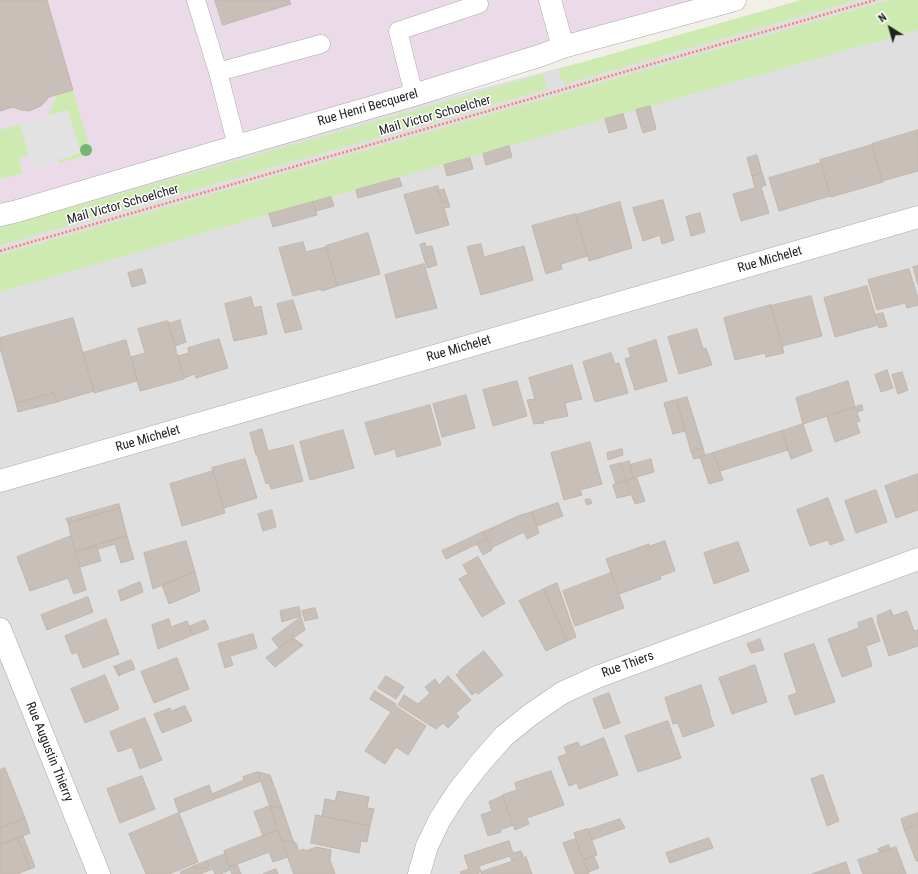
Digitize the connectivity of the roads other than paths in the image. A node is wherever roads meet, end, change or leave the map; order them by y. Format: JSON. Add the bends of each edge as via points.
{"nodes":[{"id":1,"x":196,"y":0,"type":"edge"},
{"id":2,"x":550,"y":0,"type":"edge"},
{"id":3,"x":735,"y":0,"type":"edge"},
{"id":4,"x":479,"y":4,"type":"dead end"},
{"id":5,"x":321,"y":44,"type":"dead end"},
{"id":6,"x":563,"y":47,"type":"junction"},
{"id":7,"x":218,"y":72,"type":"junction"},
{"id":8,"x":414,"y":96,"type":"junction"},
{"id":9,"x":238,"y":146,"type":"junction"},
{"id":10,"x":0,"y":215,"type":"edge"},
{"id":11,"x":918,"y":218,"type":"edge"},
{"id":12,"x":0,"y":481,"type":"edge"},
{"id":13,"x":918,"y":559,"type":"edge"},
{"id":14,"x":0,"y":629,"type":"edge"},
{"id":15,"x":98,"y":874,"type":"edge"},
{"id":16,"x":418,"y":874,"type":"edge"}],
"edges":[{"from":1,"to":7,"type":"lane"},
{"from":2,"to":6,"type":"street"},
{"from":3,"to":6,"type":"street","name":"Rue Henri Becquerel"},
{"from":4,"to":8,"type":"lane","via":[[398,31]]},
{"from":5,"to":7,"type":"lane"},
{"from":6,"to":8,"type":"street","name":"Rue Henri Becquerel"},
{"from":7,"to":9,"type":"lane"},
{"from":8,"to":9,"type":"street","name":"Rue Henri Becquerel"},
{"from":9,"to":10,"type":"street","name":"Rue Henri Becquerel"},
{"from":11,"to":12,"type":"street","name":"Rue Michelet"},
{"from":13,"to":16,"type":"street","name":"Rue Thiers","via":[[597,676],[562,693],[504,736],[458,790],[427,846]]},
{"from":14,"to":15,"type":"street","name":"Rue Augustin Thierry"}]}
